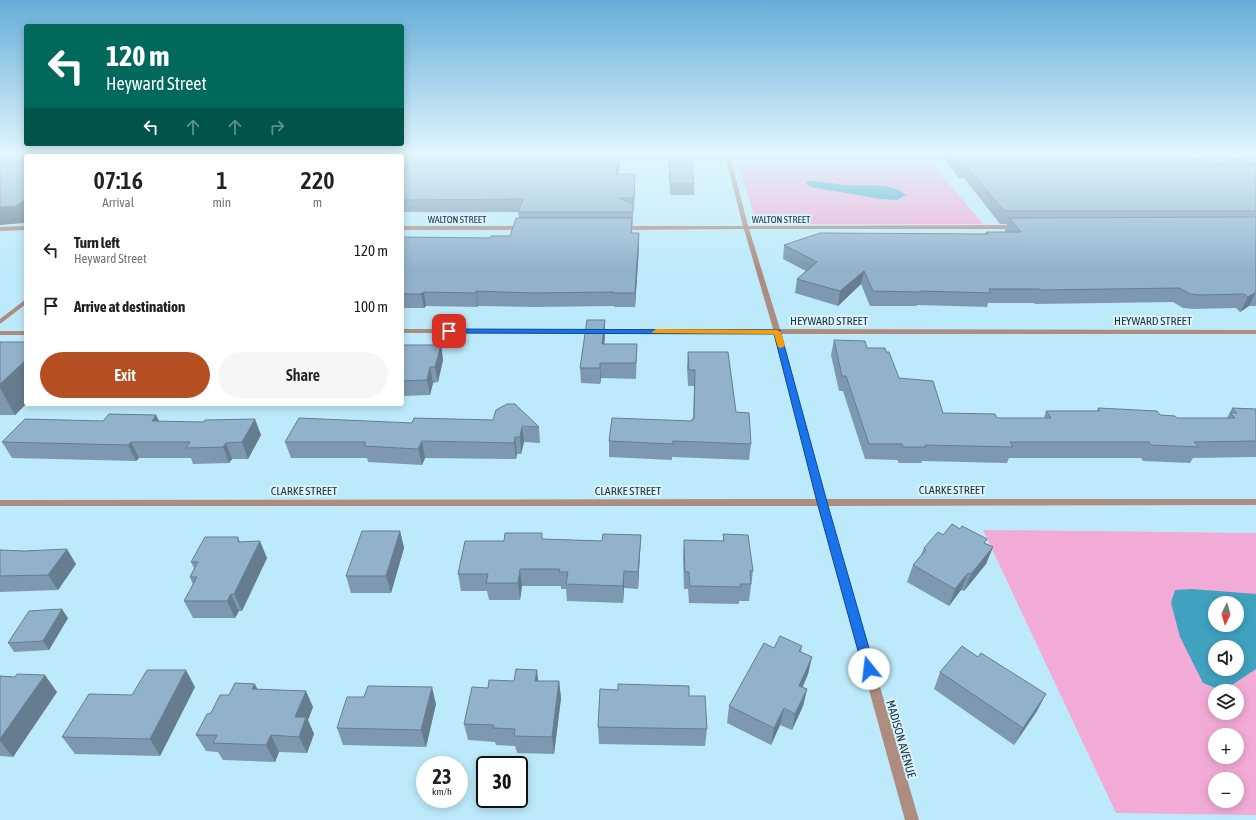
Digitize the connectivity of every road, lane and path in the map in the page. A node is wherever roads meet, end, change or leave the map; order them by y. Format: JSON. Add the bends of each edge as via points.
{"nodes":[{"id":1,"x":737,"y":193,"type":"edge"},
{"id":2,"x":1023,"y":227,"type":"edge"},
{"id":3,"x":0,"y":228,"type":"edge"},
{"id":4,"x":24,"y":228,"type":"edge"},
{"id":5,"x":404,"y":228,"type":"edge"},
{"id":6,"x":527,"y":228,"type":"edge"},
{"id":7,"x":613,"y":228,"type":"edge"},
{"id":8,"x":746,"y":228,"type":"junction"},
{"id":9,"x":24,"y":303,"type":"edge"},
{"id":10,"x":0,"y":322,"type":"edge"},
{"id":11,"x":404,"y":331,"type":"edge"},
{"id":12,"x":777,"y":332,"type":"junction"},
{"id":13,"x":1256,"y":332,"type":"edge"},
{"id":14,"x":0,"y":333,"type":"edge"},
{"id":15,"x":24,"y":333,"type":"edge"},
{"id":16,"x":822,"y":502,"type":"junction"},
{"id":17,"x":1256,"y":502,"type":"edge"},
{"id":18,"x":0,"y":503,"type":"edge"},
{"id":19,"x":912,"y":820,"type":"edge"}],
"edges":[{"from":1,"to":8,"type":"street","name":"MADISON AVENUE"},
{"from":2,"to":8,"type":"street","name":"WALTON STREET"},
{"from":3,"to":4,"type":"street"},
{"from":5,"to":6,"type":"street","name":"WALTON STREET"},
{"from":7,"to":8,"type":"street","name":"WALTON STREET"},
{"from":8,"to":12,"type":"street","name":"MADISON AVENUE"},
{"from":9,"to":10,"type":"street"},
{"from":11,"to":12,"type":"street","name":"HEYWARD STREET"},
{"from":12,"to":13,"type":"street","name":"HEYWARD STREET"},
{"from":12,"to":16,"type":"street","name":"MADISON AVENUE"},
{"from":14,"to":15,"type":"street"},
{"from":16,"to":17,"type":"street","name":"CLARKE STREET"},
{"from":16,"to":18,"type":"street","name":"CLARKE STREET"},
{"from":16,"to":19,"type":"street","name":"MADISON AVENUE"}]}
